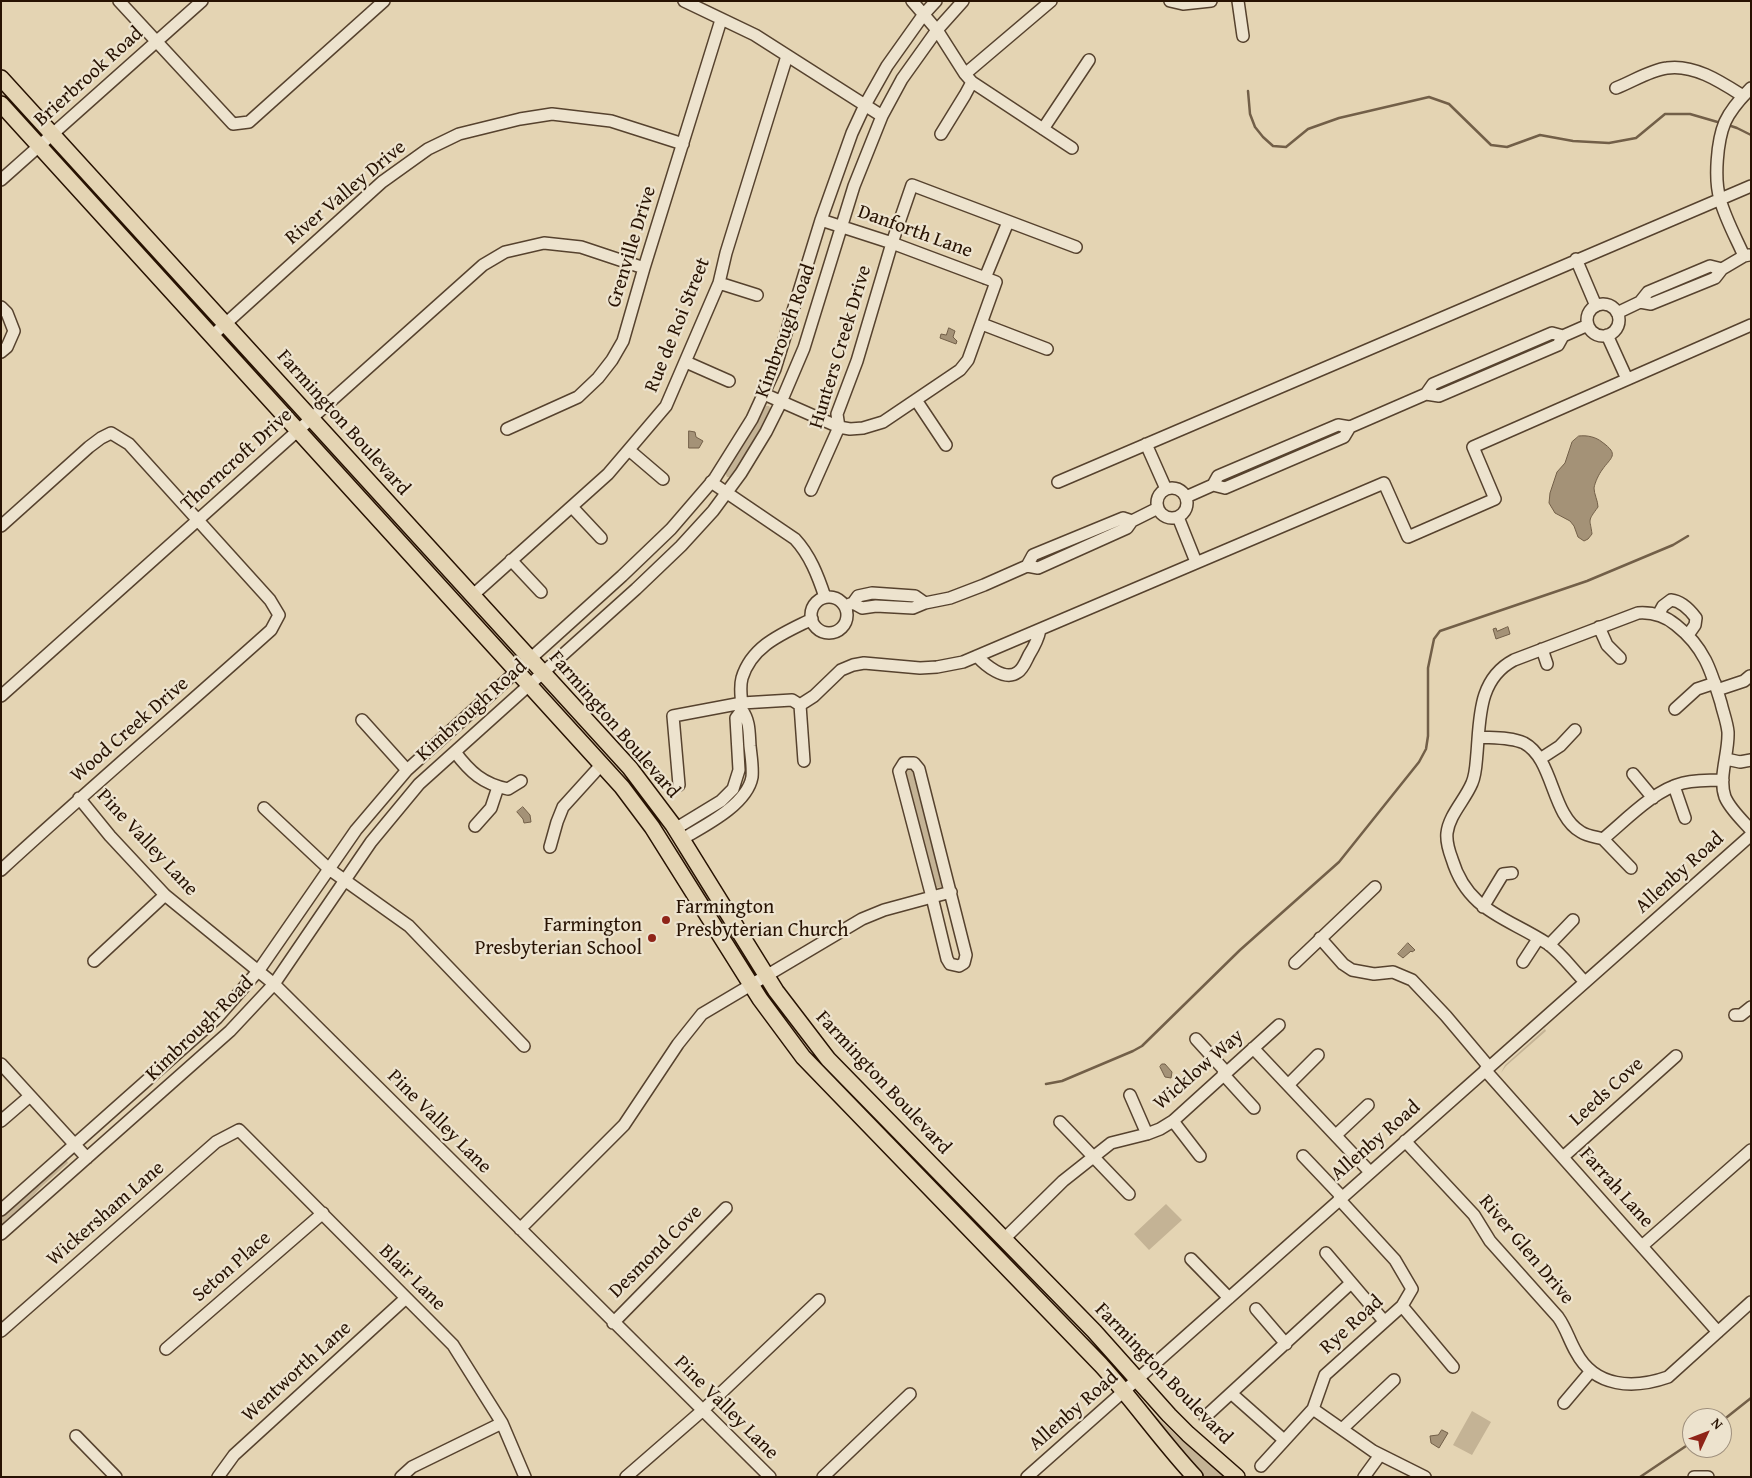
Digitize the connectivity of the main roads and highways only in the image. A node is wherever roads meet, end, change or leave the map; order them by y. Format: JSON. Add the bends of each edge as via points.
{"nodes":[{"id":1,"x":1,"y":78,"type":"edge"},
{"id":2,"x":1,"y":104,"type":"edge"},
{"id":3,"x":674,"y":840,"type":"junction"},
{"id":4,"x":998,"y":1245,"type":"junction"},
{"id":5,"x":1130,"y":1386,"type":"junction"},
{"id":6,"x":1195,"y":1477,"type":"edge"},
{"id":7,"x":1237,"y":1477,"type":"edge"}],
"edges":[{"from":1,"to":3,"type":"main road","name":"Farmington Boulevard","via":[[630,768]]},
{"from":2,"to":3,"type":"main road","name":"Farmington Boulevard","via":[[637,806]]},
{"from":3,"to":4,"type":"main road","name":"Farmington Boulevard","via":[[723,904],[787,1006],[828,1059]]},
{"from":3,"to":4,"type":"main road","name":"Farmington Boulevard","via":[[751,984],[790,1041],[933,1192]]},
{"from":4,"to":5,"type":"main road","name":"Farmington Boulevard","via":[[1067,1330]]},
{"from":4,"to":5,"type":"main road","name":"Farmington Boulevard","via":[[1094,1331]]},
{"from":5,"to":6,"type":"main road","name":"Farmington Boulevard","via":[[1180,1461]]},
{"from":5,"to":7,"type":"main road","name":"Farmington Boulevard","via":[[1169,1415]]}]}
